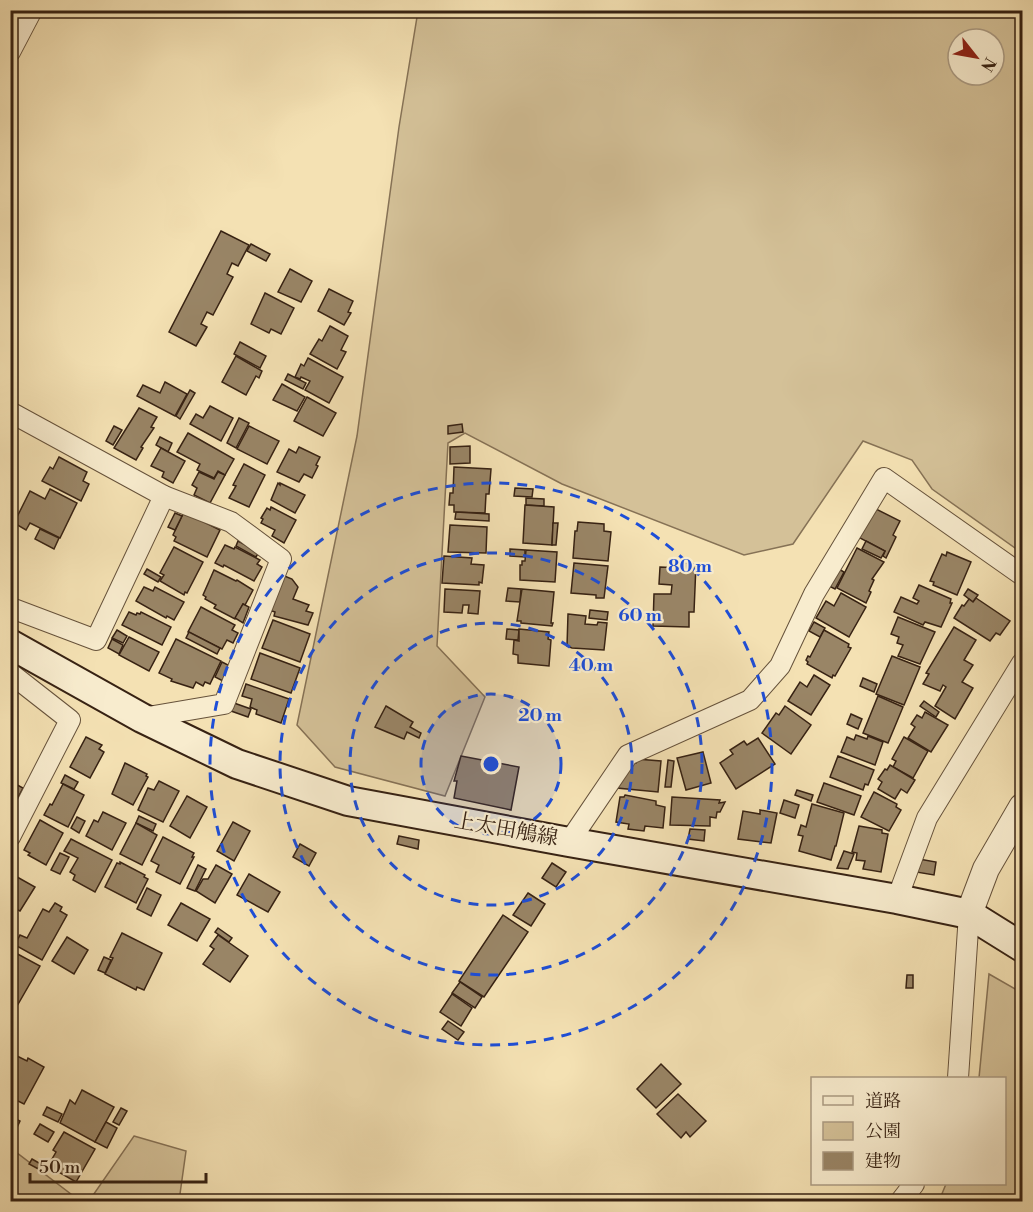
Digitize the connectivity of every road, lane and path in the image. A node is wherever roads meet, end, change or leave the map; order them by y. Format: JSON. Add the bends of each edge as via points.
{"nodes":[{"id":1,"x":32,"y":10,"type":"edge"},
{"id":2,"x":10,"y":52,"type":"edge"},
{"id":3,"x":10,"y":412,"type":"edge"},
{"id":4,"x":164,"y":496,"type":"junction"},
{"id":5,"x":1023,"y":575,"type":"edge"},
{"id":6,"x":10,"y":612,"type":"edge"},
{"id":7,"x":10,"y":644,"type":"edge"},
{"id":8,"x":1023,"y":663,"type":"edge"},
{"id":9,"x":10,"y":673,"type":"edge"},
{"id":10,"x":142,"y":718,"type":"junction"},
{"id":11,"x":1023,"y":807,"type":"edge"},
{"id":12,"x":10,"y":837,"type":"edge"},
{"id":13,"x":569,"y":842,"type":"junction"},
{"id":14,"x":897,"y":898,"type":"junction"},
{"id":15,"x":969,"y":914,"type":"junction"},
{"id":16,"x":1023,"y":947,"type":"edge"},
{"id":17,"x":958,"y":1077,"type":"edge"},
{"id":18,"x":913,"y":1185,"type":"edge"},
{"id":19,"x":900,"y":1202,"type":"edge"}],
"edges":[{"from":1,"to":2,"type":"street"},
{"from":3,"to":4,"type":"street"},
{"from":4,"to":6,"type":"street","via":[[96,640],[15,609]]},
{"from":4,"to":10,"type":"street","via":[[231,522],[281,559],[224,704]]},
{"from":5,"to":13,"type":"street","via":[[884,478],[814,594],[780,666],[750,700],[628,755]]},
{"from":7,"to":10,"type":"main road","name":"上太田鵤線"},
{"from":8,"to":14,"type":"street","via":[[927,818]]},
{"from":9,"to":12,"type":"street","via":[[70,720]]},
{"from":10,"to":13,"type":"main road","name":"上太田鵤線","via":[[237,764],[348,801]]},
{"from":11,"to":15,"type":"street","via":[[987,869]]},
{"from":13,"to":14,"type":"main road","name":"上太田鵤線"},
{"from":14,"to":15,"type":"main road","name":"上太田鵤線"},
{"from":15,"to":16,"type":"main road","name":"上太田鵤線"},
{"from":15,"to":17,"type":"street"},
{"from":18,"to":19,"type":"street"}]}
